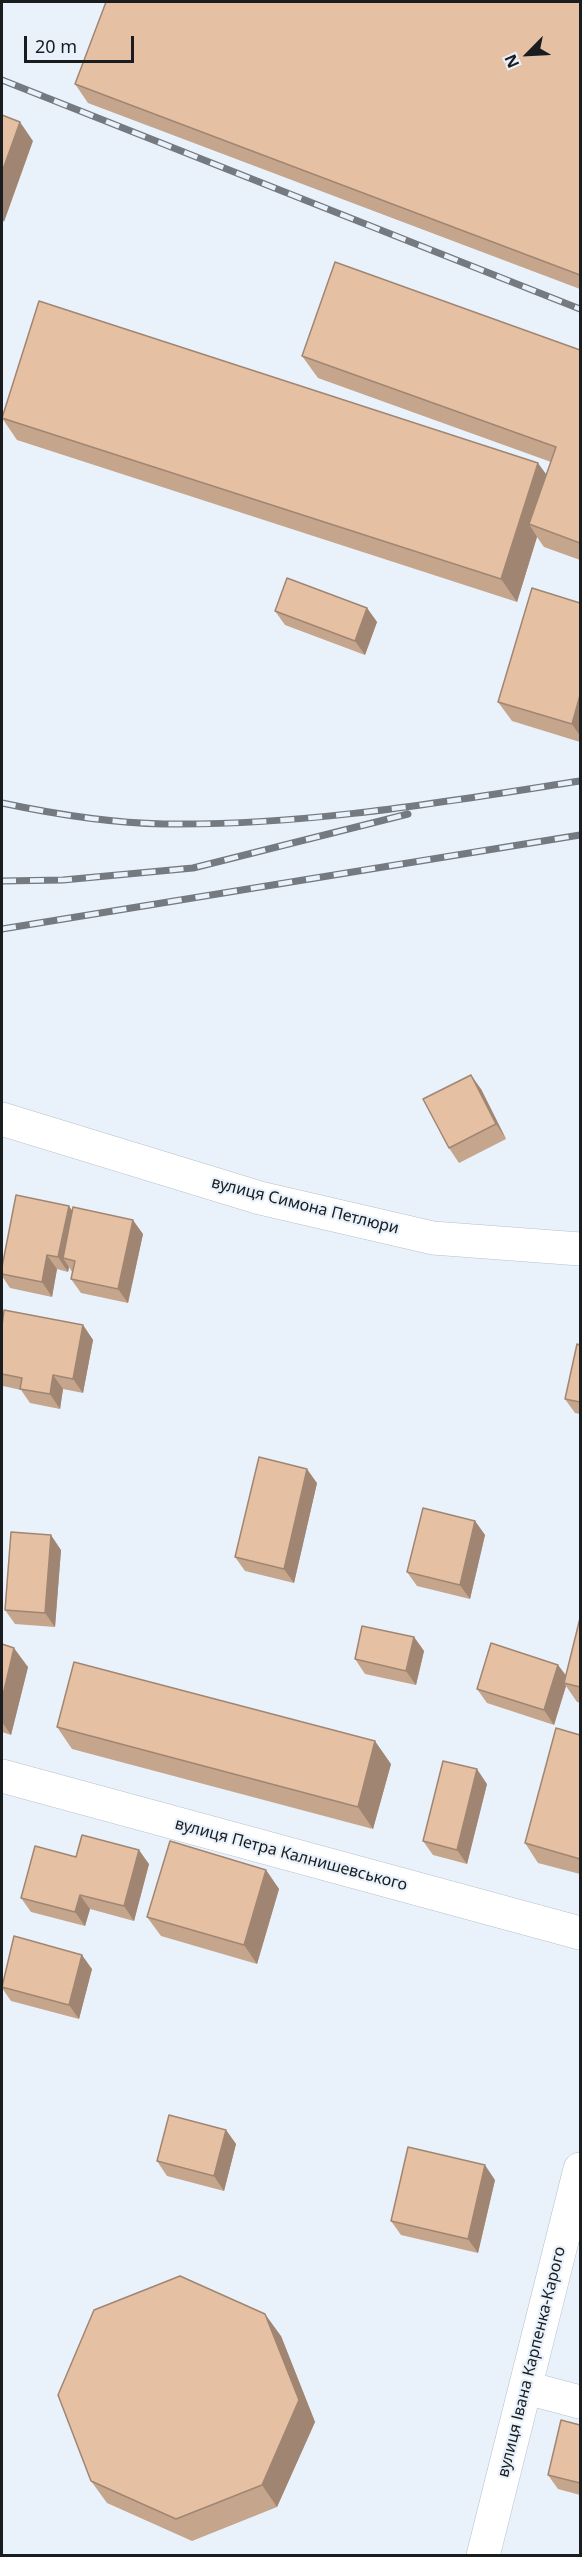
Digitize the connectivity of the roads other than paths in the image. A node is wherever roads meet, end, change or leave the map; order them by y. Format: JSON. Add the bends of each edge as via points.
{"nodes":[{"id":1,"x":2,"y":1119,"type":"edge"},
{"id":2,"x":580,"y":1249,"type":"edge"},
{"id":3,"x":2,"y":1776,"type":"edge"},
{"id":4,"x":580,"y":1933,"type":"edge"},
{"id":5,"x":580,"y":2169,"type":"edge"},
{"id":6,"x":526,"y":2388,"type":"junction"},
{"id":7,"x":580,"y":2402,"type":"edge"},
{"id":8,"x":483,"y":2556,"type":"edge"}],
"edges":[{"from":1,"to":2,"type":"street","name":"вулиця Симона Петлюри","via":[[260,1198],[433,1238]]},
{"from":3,"to":4,"type":"street","name":"вулиця Петра Калнишевського"},
{"from":5,"to":6,"type":"street","name":"вулиця Івана Карпенка-Карого"},
{"from":6,"to":7,"type":"street"},
{"from":6,"to":8,"type":"street","name":"вулиця Івана Карпенка-Карого"}]}
